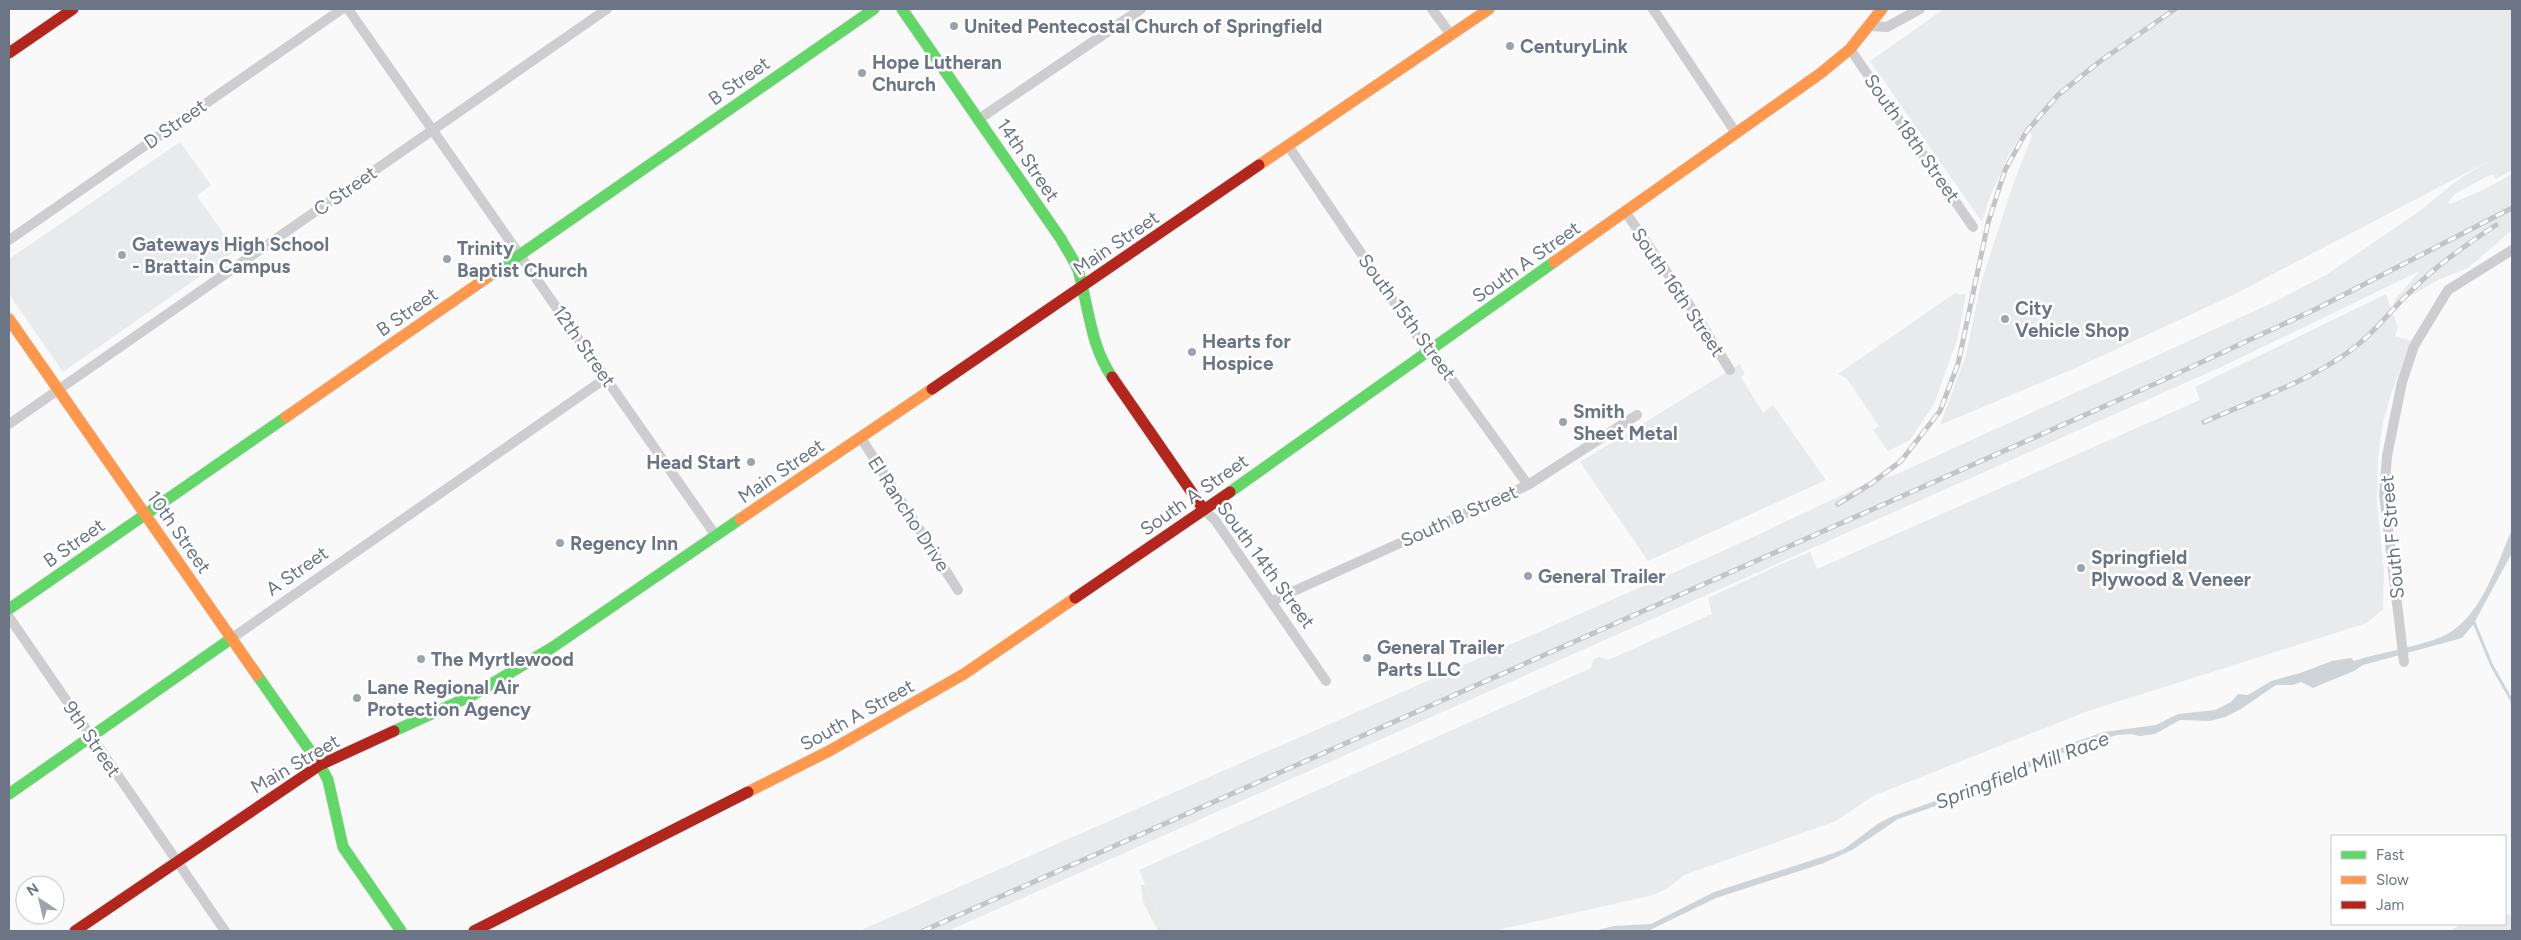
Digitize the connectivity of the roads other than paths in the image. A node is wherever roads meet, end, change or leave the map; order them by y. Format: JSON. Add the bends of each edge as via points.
{"nodes":[{"id":1,"x":73,"y":9,"type":"edge"},
{"id":2,"x":342,"y":9,"type":"edge"},
{"id":3,"x":348,"y":9,"type":"edge"},
{"id":4,"x":607,"y":9,"type":"edge"},
{"id":5,"x":874,"y":9,"type":"edge"},
{"id":6,"x":902,"y":9,"type":"edge"},
{"id":7,"x":1141,"y":9,"type":"edge"},
{"id":8,"x":1432,"y":9,"type":"edge"},
{"id":9,"x":1489,"y":9,"type":"edge"},
{"id":10,"x":1653,"y":9,"type":"edge"},
{"id":11,"x":1882,"y":9,"type":"edge"},
{"id":12,"x":1920,"y":9,"type":"edge"},
{"id":13,"x":1870,"y":26,"type":"junction"},
{"id":14,"x":1451,"y":35,"type":"junction"},
{"id":15,"x":1850,"y":49,"type":"junction"},
{"id":16,"x":9,"y":53,"type":"edge"},
{"id":17,"x":979,"y":120,"type":"junction"},
{"id":18,"x":433,"y":130,"type":"junction"},
{"id":19,"x":1736,"y":133,"type":"junction"},
{"id":20,"x":1289,"y":147,"type":"junction"},
{"id":21,"x":1626,"y":213,"type":"junction"},
{"id":22,"x":1973,"y":227,"type":"dead end"},
{"id":23,"x":9,"y":240,"type":"edge"},
{"id":24,"x":2512,"y":250,"type":"edge"},
{"id":25,"x":520,"y":254,"type":"junction"},
{"id":26,"x":1083,"y":286,"type":"junction"},
{"id":27,"x":9,"y":319,"type":"edge"},
{"id":28,"x":1428,"y":352,"type":"junction"},
{"id":29,"x":1730,"y":370,"type":"dead end"},
{"id":30,"x":606,"y":378,"type":"junction"},
{"id":31,"x":58,"y":390,"type":"junction"},
{"id":32,"x":1637,"y":414,"type":"dead end"},
{"id":33,"x":9,"y":424,"type":"edge"},
{"id":34,"x":861,"y":438,"type":"junction"},
{"id":35,"x":1528,"y":485,"type":"junction"},
{"id":36,"x":1204,"y":510,"type":"junction"},
{"id":37,"x":145,"y":515,"type":"junction"},
{"id":38,"x":716,"y":536,"type":"junction"},
{"id":39,"x":958,"y":590,"type":"dead end"},
{"id":40,"x":1272,"y":601,"type":"junction"},
{"id":41,"x":9,"y":609,"type":"edge"},
{"id":42,"x":9,"y":617,"type":"edge"},
{"id":43,"x":232,"y":638,"type":"junction"},
{"id":44,"x":2404,"y":662,"type":"dead end"},
{"id":45,"x":1326,"y":681,"type":"dead end"},
{"id":46,"x":90,"y":737,"type":"junction"},
{"id":47,"x":320,"y":765,"type":"junction"},
{"id":48,"x":9,"y":794,"type":"edge"},
{"id":49,"x":177,"y":862,"type":"junction"},
{"id":50,"x":75,"y":931,"type":"edge"},
{"id":51,"x":225,"y":931,"type":"edge"},
{"id":52,"x":401,"y":931,"type":"edge"},
{"id":53,"x":474,"y":931,"type":"edge"}],
"edges":[{"from":1,"to":16,"type":"main road"},
{"from":2,"to":23,"type":"street","name":"D Street"},
{"from":3,"to":18,"type":"street","name":"12th Street"},
{"from":4,"to":18,"type":"street","name":"C Street"},
{"from":5,"to":25,"type":"main road","name":"B Street"},
{"from":6,"to":17,"type":"main road","name":"14th Street"},
{"from":7,"to":17,"type":"street"},
{"from":8,"to":14,"type":"street"},
{"from":9,"to":14,"type":"main road","name":"Main Street"},
{"from":10,"to":19,"type":"street"},
{"from":11,"to":13,"type":"main road","name":"South A Street"},
{"from":12,"to":13,"type":"street","via":[[1887,27]]},
{"from":13,"to":15,"type":"main road","name":"South A Street"},
{"from":14,"to":20,"type":"main road","name":"Main Street"},
{"from":15,"to":19,"type":"main road","name":"South A Street"},
{"from":15,"to":22,"type":"street","name":"South 18th Street"},
{"from":17,"to":26,"type":"main road","name":"14th Street","via":[[1061,239]]},
{"from":18,"to":25,"type":"street","name":"12th Street"},
{"from":18,"to":31,"type":"street","name":"C Street"},
{"from":19,"to":21,"type":"main road","name":"South A Street"},
{"from":20,"to":26,"type":"main road","name":"Main Street"},
{"from":20,"to":28,"type":"street","name":"South 15th Street"},
{"from":21,"to":28,"type":"main road","name":"South A Street"},
{"from":21,"to":29,"type":"street","name":"South 16th Street"},
{"from":24,"to":44,"type":"street","name":"South F Street","via":[[2448,290],[2414,346],[2402,382],[2386,456],[2384,494]]},
{"from":25,"to":30,"type":"street","name":"12th Street"},
{"from":25,"to":37,"type":"main road","name":"B Street"},
{"from":26,"to":34,"type":"main road","name":"Main Street"},
{"from":26,"to":36,"type":"main road","name":"South 14th Street","via":[[1095,343],[1104,365]]},
{"from":27,"to":31,"type":"main road","name":"10th Street"},
{"from":28,"to":35,"type":"street","name":"South 15th Street","via":[[1446,370]]},
{"from":28,"to":36,"type":"main road","name":"South A Street"},
{"from":30,"to":38,"type":"street","name":"12th Street"},
{"from":30,"to":43,"type":"street","name":"A Street"},
{"from":31,"to":33,"type":"street","name":"C Street"},
{"from":31,"to":37,"type":"main road","name":"10th Street"},
{"from":32,"to":35,"type":"street","name":"South B Street"},
{"from":34,"to":38,"type":"main road","name":"Main Street"},
{"from":34,"to":39,"type":"street","name":"El Rancho Drive"},
{"from":35,"to":40,"type":"street","name":"South B Street"},
{"from":36,"to":40,"type":"street","name":"South 14th Street","via":[[1215,520]]},
{"from":36,"to":53,"type":"main road","name":"South A Street","via":[[964,674],[908,708]]},
{"from":37,"to":41,"type":"main road","name":"B Street"},
{"from":37,"to":43,"type":"main road","name":"10th Street"},
{"from":38,"to":47,"type":"main road","name":"Main Street","via":[[507,676],[433,714]]},
{"from":40,"to":45,"type":"street","name":"South 14th Street"},
{"from":42,"to":46,"type":"street","name":"9th Street"},
{"from":43,"to":46,"type":"main road","name":"A Street"},
{"from":43,"to":47,"type":"main road","name":"10th Street"},
{"from":46,"to":48,"type":"main road","name":"A Street"},
{"from":46,"to":49,"type":"street","name":"9th Street"},
{"from":47,"to":49,"type":"main road","name":"Main Street"},
{"from":47,"to":52,"type":"main road","name":"10th Street","via":[[328,780],[343,847]]},
{"from":49,"to":50,"type":"main road","name":"Main Street"},
{"from":49,"to":51,"type":"street","name":"9th Street"}]}
